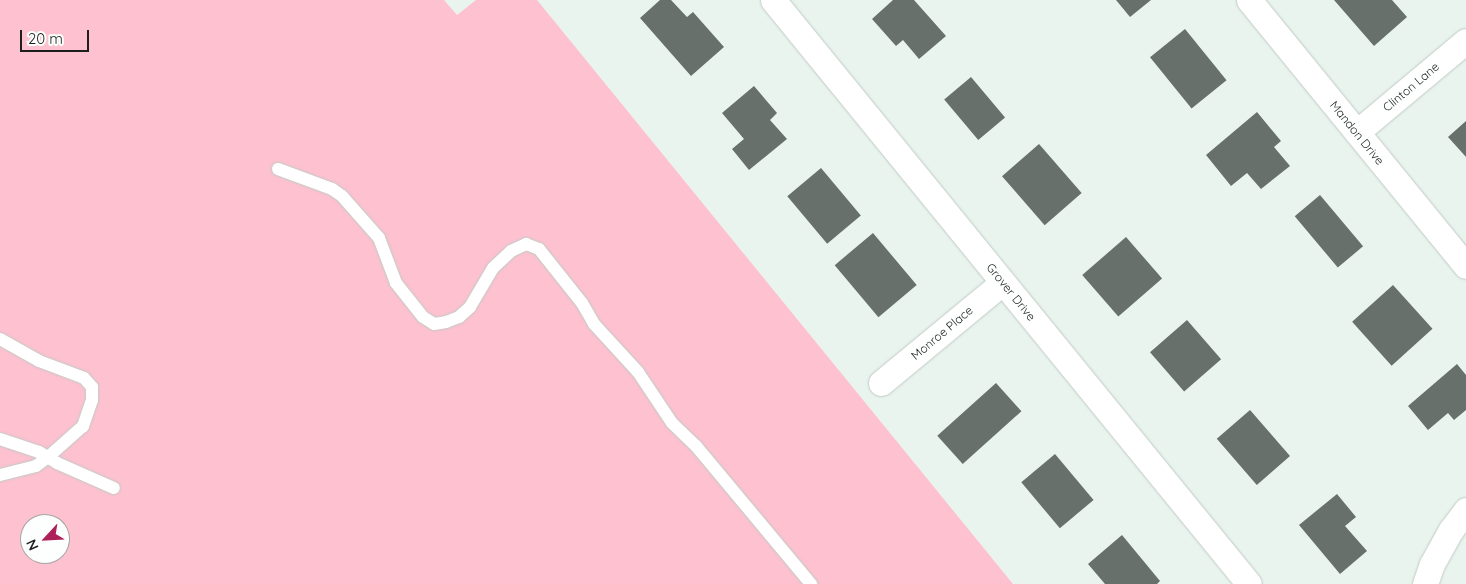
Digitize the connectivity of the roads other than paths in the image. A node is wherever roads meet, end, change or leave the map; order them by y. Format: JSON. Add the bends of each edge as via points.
{"nodes":[{"id":1,"x":773,"y":0,"type":"edge"},
{"id":2,"x":1249,"y":0,"type":"edge"},
{"id":3,"x":1466,"y":41,"type":"edge"},
{"id":4,"x":1357,"y":132,"type":"junction"},
{"id":5,"x":278,"y":169,"type":"dead end"},
{"id":6,"x":1466,"y":266,"type":"edge"},
{"id":7,"x":1003,"y":282,"type":"junction"},
{"id":8,"x":0,"y":339,"type":"edge"},
{"id":9,"x":881,"y":383,"type":"dead end"},
{"id":10,"x":0,"y":439,"type":"edge"},
{"id":11,"x":48,"y":458,"type":"junction"},
{"id":12,"x":0,"y":475,"type":"edge"},
{"id":13,"x":114,"y":488,"type":"dead end"},
{"id":14,"x":1466,"y":510,"type":"edge"},
{"id":15,"x":811,"y":584,"type":"edge"},
{"id":16,"x":1249,"y":584,"type":"edge"},
{"id":17,"x":1425,"y":584,"type":"edge"}],
"edges":[{"from":1,"to":7,"type":"street","name":"Grover Drive"},
{"from":2,"to":4,"type":"street","name":"Mandon Drive"},
{"from":3,"to":4,"type":"street","name":"Clinton Lane"},
{"from":4,"to":6,"type":"street","name":"Mandon Drive"},
{"from":5,"to":15,"type":"lane","via":[[332,189],[342,196],[380,238],[396,283],[423,317],[434,324],[452,320],[470,307],[493,268],[511,251],[526,244],[539,249],[582,303],[594,324],[638,372],[672,423],[696,446]]},
{"from":7,"to":9,"type":"street","name":"Monroe Place"},
{"from":7,"to":16,"type":"street","name":"Grover Drive"},
{"from":8,"to":11,"type":"lane","via":[[39,361],[84,378],[92,387],[92,400],[82,426]]},
{"from":10,"to":11,"type":"lane"},
{"from":11,"to":12,"type":"lane","via":[[36,466]]},
{"from":11,"to":13,"type":"lane"},
{"from":14,"to":17,"type":"street","via":[[1446,538]]}]}
